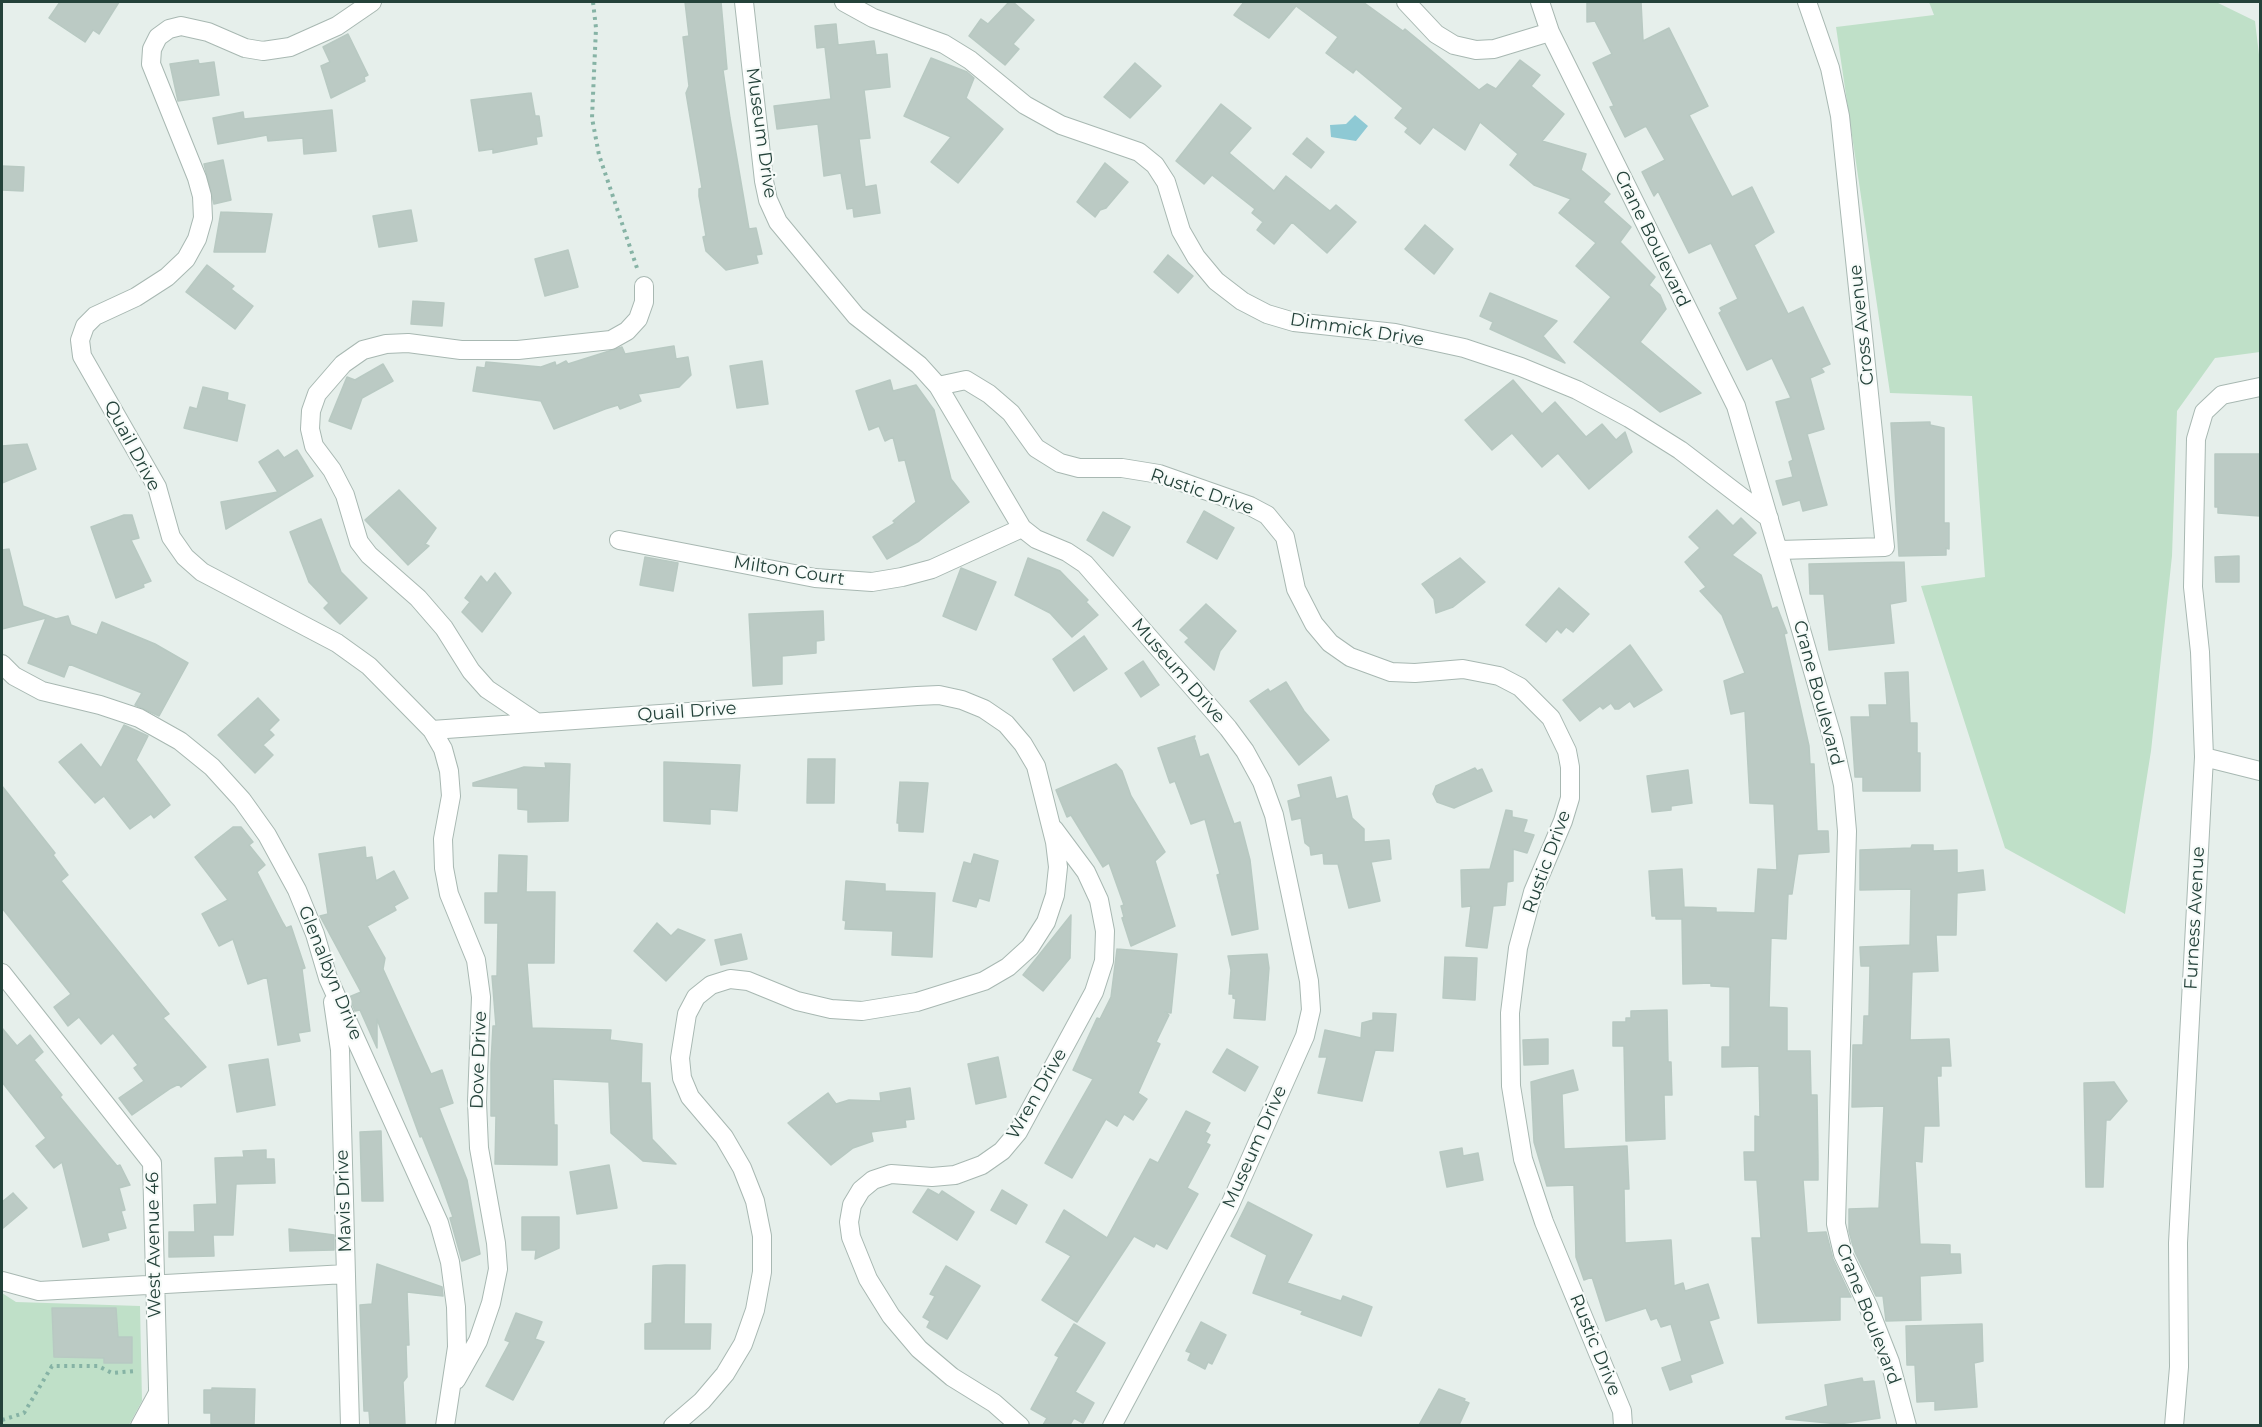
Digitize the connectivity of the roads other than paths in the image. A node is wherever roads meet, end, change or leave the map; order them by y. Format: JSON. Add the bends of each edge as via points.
{"nodes":[{"id":1,"x":372,"y":2,"type":"edge"},
{"id":2,"x":744,"y":2,"type":"edge"},
{"id":3,"x":844,"y":2,"type":"edge"},
{"id":4,"x":1406,"y":2,"type":"edge"},
{"id":5,"x":1540,"y":2,"type":"edge"},
{"id":6,"x":1807,"y":2,"type":"edge"},
{"id":7,"x":1550,"y":32,"type":"junction"},
{"id":8,"x":644,"y":286,"type":"road end"},
{"id":9,"x":938,"y":386,"type":"junction"},
{"id":10,"x":2260,"y":387,"type":"edge"},
{"id":11,"x":1769,"y":518,"type":"junction"},
{"id":12,"x":1022,"y":528,"type":"junction"},
{"id":13,"x":619,"y":540,"type":"dead end"},
{"id":14,"x":1779,"y":550,"type":"junction"},
{"id":15,"x":2,"y":664,"type":"edge"},
{"id":16,"x":536,"y":722,"type":"junction"},
{"id":17,"x":432,"y":730,"type":"junction"},
{"id":18,"x":2204,"y":757,"type":"junction"},
{"id":19,"x":2260,"y":771,"type":"edge"},
{"id":20,"x":1048,"y":813,"type":"junction"},
{"id":21,"x":2,"y":973,"type":"edge"},
{"id":22,"x":328,"y":978,"type":"junction"},
{"id":23,"x":346,"y":1275,"type":"junction"},
{"id":24,"x":2,"y":1281,"type":"edge"},
{"id":25,"x":156,"y":1284,"type":"junction"},
{"id":26,"x":451,"y":1390,"type":"junction"},
{"id":27,"x":158,"y":1392,"type":"junction"},
{"id":28,"x":140,"y":1425,"type":"edge"},
{"id":29,"x":159,"y":1425,"type":"edge"},
{"id":30,"x":350,"y":1425,"type":"edge"},
{"id":31,"x":444,"y":1425,"type":"edge"},
{"id":32,"x":673,"y":1425,"type":"edge"},
{"id":33,"x":1020,"y":1425,"type":"edge"},
{"id":34,"x":1112,"y":1425,"type":"edge"},
{"id":35,"x":1623,"y":1425,"type":"edge"},
{"id":36,"x":1907,"y":1425,"type":"edge"},
{"id":37,"x":2174,"y":1425,"type":"edge"}],
"edges":[{"from":1,"to":17,"type":"street","name":"Quail Drive","via":[[337,26],[291,47],[263,51],[245,48],[208,32],[181,26],[158,37],[151,64],[197,178],[203,218],[186,259],[136,297],[95,316],[85,326],[80,340],[82,356],[151,473],[171,537],[185,557],[202,572],[337,643],[369,666]]},
{"from":2,"to":9,"type":"street","name":"Museum Drive","via":[[764,181],[778,222],[856,316],[919,365]]},
{"from":3,"to":11,"type":"street","name":"Dimmick Drive","via":[[873,18],[944,44],[970,60],[1024,105],[1061,125],[1138,152],[1155,165],[1166,182],[1180,231],[1196,257],[1216,281],[1242,301],[1294,322],[1395,333],[1464,348],[1530,370],[1629,418],[1680,450]]},
{"from":4,"to":7,"type":"street","via":[[1436,34],[1454,45],[1476,50],[1494,49]]},
{"from":5,"to":7,"type":"street","name":"Crane Boulevard"},
{"from":6,"to":14,"type":"street","name":"Cross Avenue","via":[[1830,68],[1840,116],[1885,547]]},
{"from":7,"to":11,"type":"street","name":"Crane Boulevard","via":[[1736,406]]},
{"from":8,"to":16,"type":"street","via":[[638,319],[611,340],[518,350],[386,344],[363,350],[343,364],[317,394],[311,411],[310,429],[315,446],[345,495],[359,542],[418,598],[487,689]]},
{"from":9,"to":12,"type":"street","name":"Museum Drive"},
{"from":9,"to":35,"type":"street","name":"Rustic Drive","via":[[966,381],[989,394],[1011,413],[1036,448],[1060,463],[1159,474],[1267,515],[1285,537],[1296,589],[1314,624],[1330,643],[1350,657],[1390,672],[1415,674],[1463,669],[1500,676],[1520,687],[1551,718],[1570,767],[1569,798],[1533,892],[1518,948],[1510,1013],[1511,1086],[1523,1159],[1544,1222],[1622,1411]]},
{"from":10,"to":18,"type":"street","name":"Furness Avenue","via":[[2222,395],[2204,412],[2196,439],[2193,587]]},
{"from":11,"to":14,"type":"street","name":"Crane Boulevard"},
{"from":12,"to":13,"type":"street","name":"Milton Court","via":[[932,569],[872,582],[815,578]]},
{"from":12,"to":34,"type":"street","name":"Museum Drive","via":[[1085,564],[1245,751],[1274,815],[1309,981],[1311,1010],[1300,1047],[1229,1207]]},
{"from":14,"to":36,"type":"street","name":"Crane Boulevard","via":[[1833,740],[1848,831],[1836,1224],[1843,1254],[1890,1362]]},
{"from":15,"to":22,"type":"street","name":"Glenalbyn Drive","via":[[42,691],[139,718],[180,741],[212,767],[242,800],[272,844],[302,901]]},
{"from":16,"to":17,"type":"street","name":"Quail Drive"},
{"from":16,"to":20,"type":"street","name":"Quail Drive","via":[[939,695],[984,709],[1006,724],[1036,766]]},
{"from":17,"to":26,"type":"street","name":"Dove Drive","via":[[449,771],[451,796],[443,839],[444,868],[449,894],[476,960],[481,997],[479,1136],[498,1269],[478,1341]]},
{"from":18,"to":19,"type":"street"},
{"from":18,"to":37,"type":"street","name":"Furness Avenue","via":[[2178,1243],[2179,1367]]},
{"from":20,"to":32,"type":"street","name":"Quail Drive","via":[[1058,867],[1046,922],[1030,947],[1008,967],[984,981],[917,1002],[862,1011],[797,1001],[748,981],[730,979],[711,985],[696,997],[687,1014],[681,1078],[690,1097],[724,1137],[742,1168],[755,1201],[762,1236],[762,1272],[743,1344],[702,1401]]},
{"from":20,"to":33,"type":"street","name":"Wren Drive","via":[[1056,834],[1086,872],[1099,900],[1105,931],[1104,961],[1094,992],[1018,1132],[1002,1151],[982,1165],[955,1175],[891,1174],[873,1180],[852,1205],[849,1222],[868,1279],[891,1316],[919,1349]]},
{"from":21,"to":25,"type":"street","name":"West Avenue 46","via":[[152,1163]]},
{"from":22,"to":23,"type":"street","name":"Mavis Drive","via":[[340,1050]]},
{"from":22,"to":26,"type":"street","name":"Glenalbyn Drive","via":[[439,1223],[450,1262],[456,1307],[457,1347]]},
{"from":23,"to":25,"type":"street"},
{"from":23,"to":30,"type":"street","name":"Mavis Drive"},
{"from":24,"to":25,"type":"street","via":[[39,1291]]},
{"from":25,"to":27,"type":"street","name":"West Avenue 46"},
{"from":26,"to":31,"type":"street","name":"Glenalbyn Drive"},
{"from":27,"to":28,"type":"street"},
{"from":27,"to":29,"type":"street","name":"West Avenue 46"}]}
